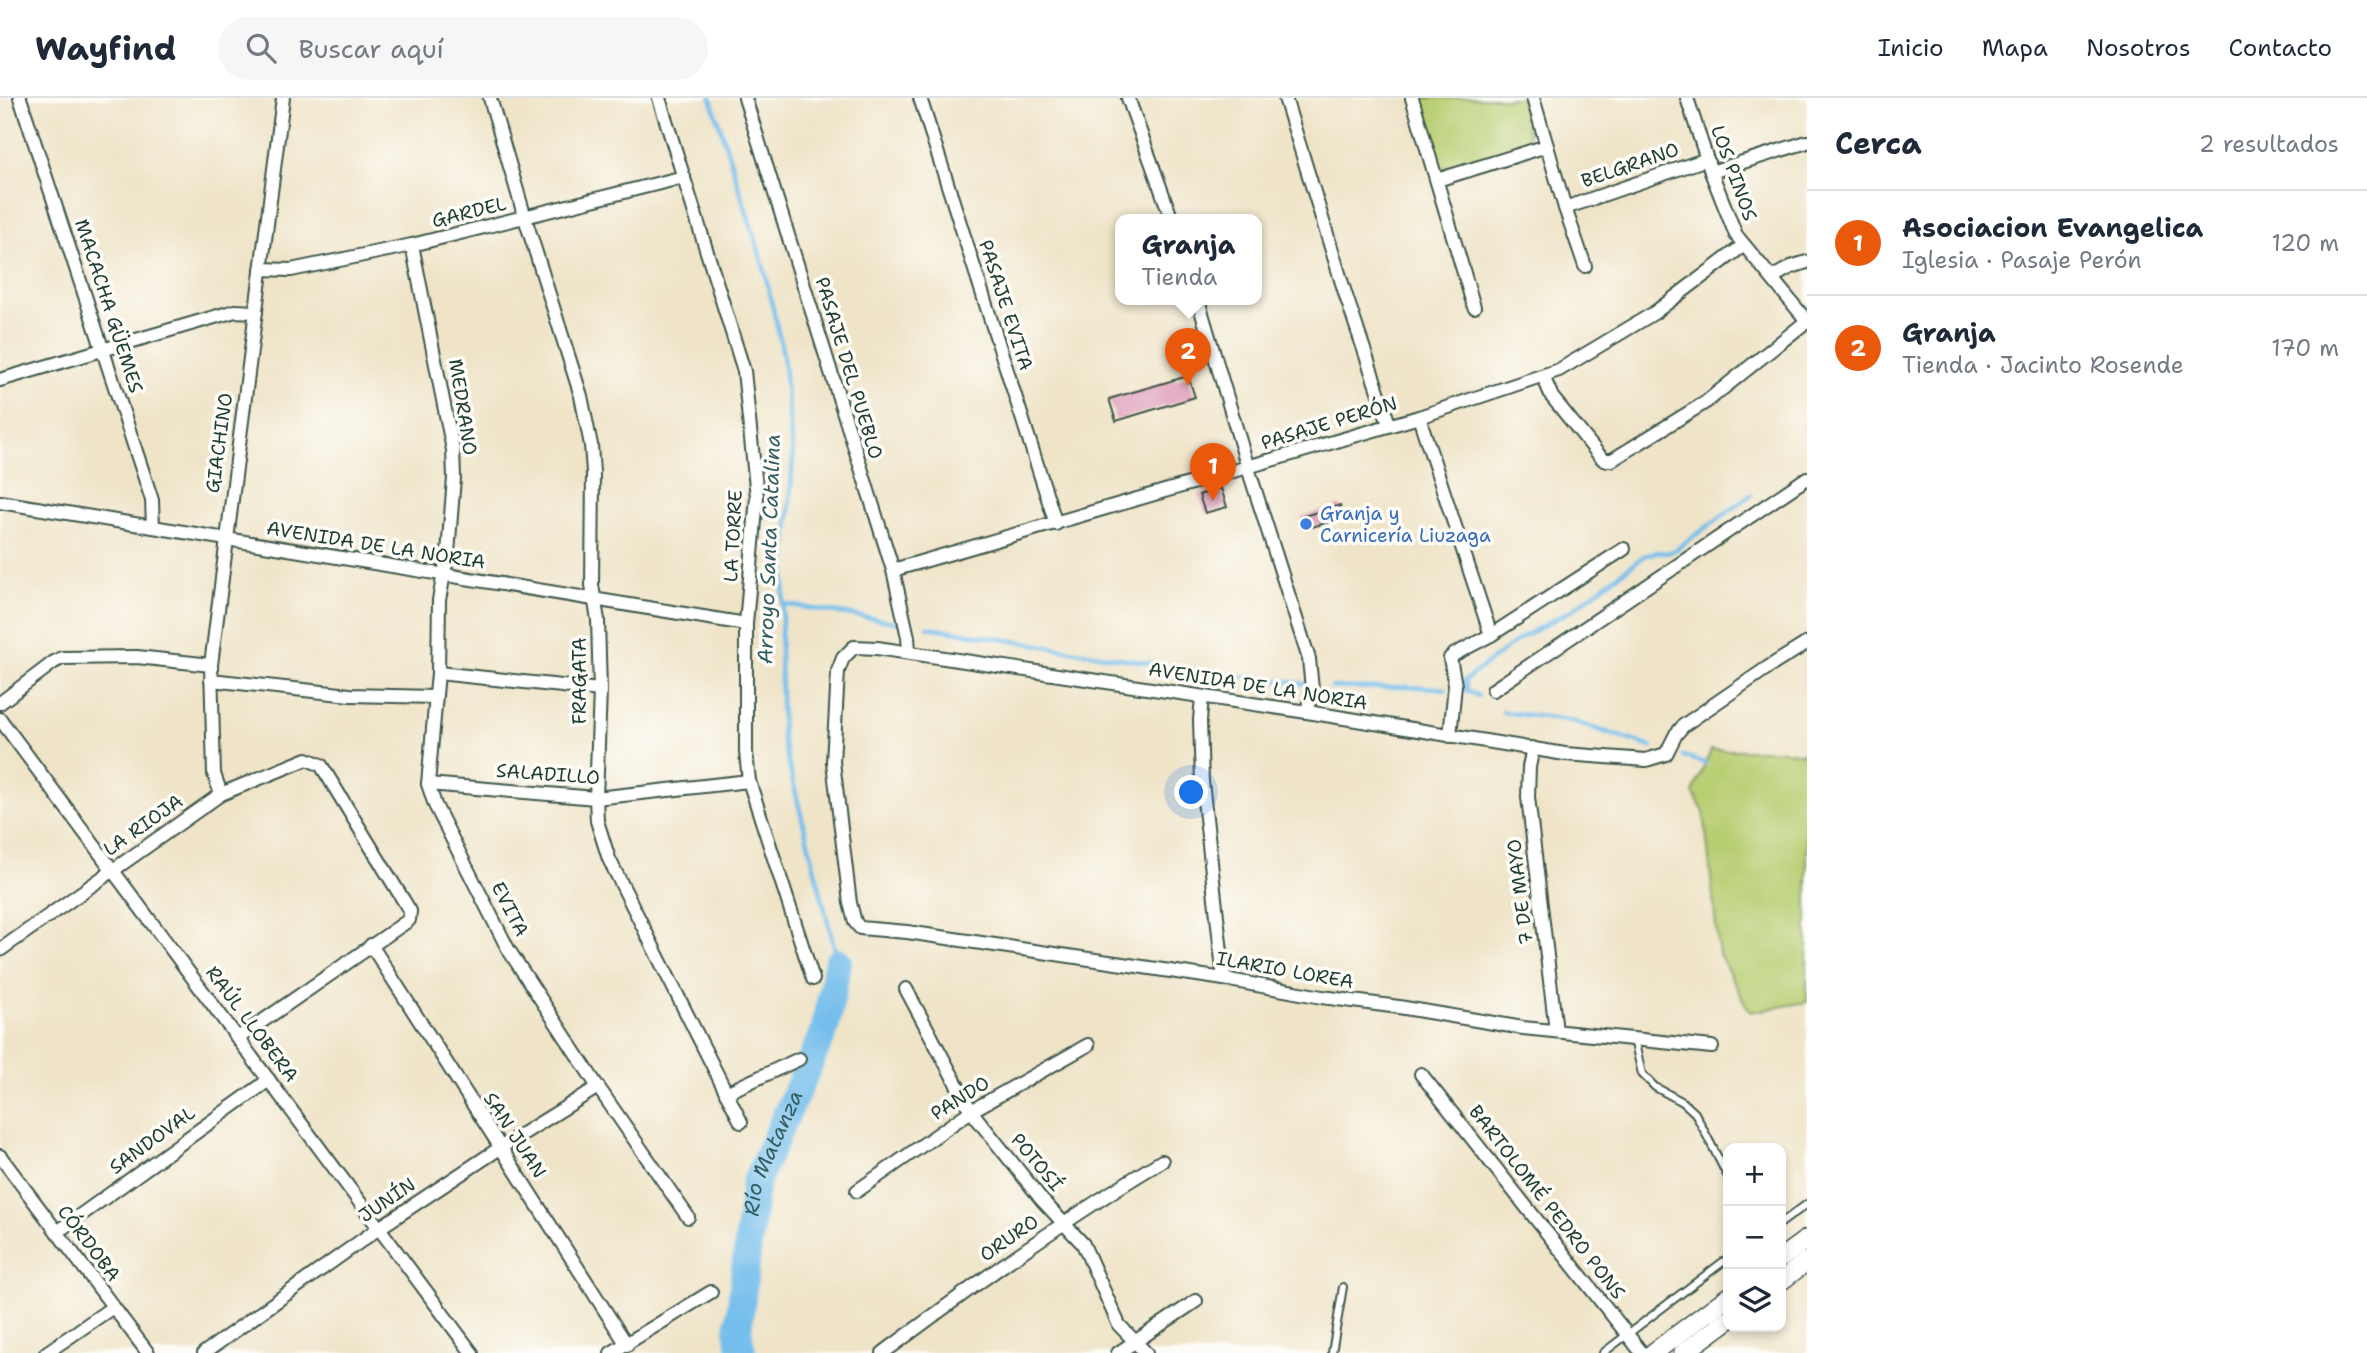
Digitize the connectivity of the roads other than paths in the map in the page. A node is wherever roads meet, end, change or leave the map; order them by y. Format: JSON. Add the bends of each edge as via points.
{"nodes":[{"id":1,"x":20,"y":98,"type":"edge"},
{"id":2,"x":283,"y":98,"type":"edge"},
{"id":3,"x":490,"y":98,"type":"edge"},
{"id":4,"x":659,"y":98,"type":"edge"},
{"id":5,"x":744,"y":98,"type":"edge"},
{"id":6,"x":920,"y":98,"type":"edge"},
{"id":7,"x":1128,"y":98,"type":"edge"},
{"id":8,"x":1285,"y":98,"type":"edge"},
{"id":9,"x":1412,"y":98,"type":"edge"},
{"id":10,"x":1533,"y":98,"type":"edge"},
{"id":11,"x":1687,"y":98,"type":"edge"},
{"id":12,"x":1807,"y":142,"type":"edge"},
{"id":13,"x":1547,"y":146,"type":"junction"},
{"id":14,"x":1707,"y":159,"type":"junction"},
{"id":15,"x":1711,"y":172,"type":"junction"},
{"id":16,"x":684,"y":177,"type":"junction"},
{"id":17,"x":1437,"y":180,"type":"junction"},
{"id":18,"x":1565,"y":208,"type":"junction"},
{"id":19,"x":1170,"y":214,"type":"edge"},
{"id":20,"x":525,"y":218,"type":"junction"},
{"id":21,"x":412,"y":245,"type":"junction"},
{"id":22,"x":1744,"y":245,"type":"junction"},
{"id":23,"x":1807,"y":262,"type":"edge"},
{"id":24,"x":1585,"y":266,"type":"dead end"},
{"id":25,"x":261,"y":269,"type":"junction"},
{"id":26,"x":1773,"y":278,"type":"junction"},
{"id":27,"x":1199,"y":305,"type":"edge"},
{"id":28,"x":1474,"y":307,"type":"dead end"},
{"id":29,"x":256,"y":312,"type":"junction"},
{"id":30,"x":1807,"y":321,"type":"edge"},
{"id":31,"x":103,"y":348,"type":"junction"},
{"id":32,"x":1543,"y":376,"type":"junction"},
{"id":33,"x":0,"y":380,"type":"edge"},
{"id":34,"x":1419,"y":417,"type":"junction"},
{"id":35,"x":1389,"y":424,"type":"junction"},
{"id":36,"x":1248,"y":467,"type":"junction"},
{"id":37,"x":1807,"y":478,"type":"edge"},
{"id":38,"x":0,"y":502,"type":"edge"},
{"id":39,"x":1056,"y":524,"type":"junction"},
{"id":40,"x":153,"y":527,"type":"junction"},
{"id":41,"x":225,"y":540,"type":"junction"},
{"id":42,"x":1624,"y":549,"type":"dead end"},
{"id":43,"x":893,"y":570,"type":"junction"},
{"id":44,"x":443,"y":576,"type":"junction"},
{"id":45,"x":594,"y":599,"type":"junction"},
{"id":46,"x":746,"y":624,"type":"junction"},
{"id":47,"x":1491,"y":635,"type":"junction"},
{"id":48,"x":1807,"y":643,"type":"edge"},
{"id":49,"x":909,"y":651,"type":"junction"},
{"id":50,"x":211,"y":665,"type":"junction"},
{"id":51,"x":438,"y":673,"type":"junction"},
{"id":52,"x":211,"y":680,"type":"junction"},
{"id":53,"x":600,"y":690,"type":"junction"},
{"id":54,"x":1493,"y":690,"type":"dead end"},
{"id":55,"x":435,"y":697,"type":"junction"},
{"id":56,"x":1202,"y":698,"type":"junction"},
{"id":57,"x":0,"y":703,"type":"edge"},
{"id":58,"x":1307,"y":712,"type":"junction"},
{"id":59,"x":0,"y":719,"type":"edge"},
{"id":60,"x":1450,"y":736,"type":"junction"},
{"id":61,"x":1533,"y":748,"type":"junction"},
{"id":62,"x":749,"y":781,"type":"junction"},
{"id":63,"x":428,"y":784,"type":"junction"},
{"id":64,"x":222,"y":794,"type":"junction"},
{"id":65,"x":596,"y":798,"type":"junction"},
{"id":66,"x":112,"y":870,"type":"junction"},
{"id":67,"x":855,"y":922,"type":"joint"},
{"id":68,"x":371,"y":945,"type":"junction"},
{"id":69,"x":0,"y":950,"type":"edge"},
{"id":70,"x":813,"y":979,"type":"dead end"},
{"id":71,"x":1224,"y":979,"type":"junction"},
{"id":72,"x":906,"y":989,"type":"dead end"},
{"id":73,"x":1556,"y":1031,"type":"junction"},
{"id":74,"x":238,"y":1038,"type":"junction"},
{"id":75,"x":1634,"y":1039,"type":"junction"},
{"id":76,"x":1088,"y":1045,"type":"dead end"},
{"id":77,"x":1712,"y":1047,"type":"dead end"},
{"id":78,"x":799,"y":1059,"type":"dead end"},
{"id":79,"x":1421,"y":1074,"type":"dead end"},
{"id":80,"x":269,"y":1080,"type":"junction"},
{"id":81,"x":598,"y":1087,"type":"junction"},
{"id":82,"x":726,"y":1093,"type":"junction"},
{"id":83,"x":971,"y":1111,"type":"junction"},
{"id":84,"x":741,"y":1122,"type":"dead end"},
{"id":85,"x":500,"y":1148,"type":"junction"},
{"id":86,"x":0,"y":1156,"type":"edge"},
{"id":87,"x":1162,"y":1161,"type":"dead end"},
{"id":88,"x":1723,"y":1167,"type":"edge"},
{"id":89,"x":857,"y":1191,"type":"dead end"},
{"id":90,"x":1807,"y":1204,"type":"edge"},
{"id":91,"x":688,"y":1217,"type":"dead end"},
{"id":92,"x":1786,"y":1219,"type":"edge"},
{"id":93,"x":1064,"y":1223,"type":"junction"},
{"id":94,"x":379,"y":1228,"type":"junction"},
{"id":95,"x":57,"y":1232,"type":"junction"},
{"id":96,"x":1807,"y":1239,"type":"edge"},
{"id":97,"x":1786,"y":1254,"type":"edge"},
{"id":98,"x":1807,"y":1261,"type":"edge"},
{"id":99,"x":1723,"y":1262,"type":"edge"},
{"id":100,"x":1786,"y":1276,"type":"edge"},
{"id":101,"x":1343,"y":1287,"type":"dead end"},
{"id":102,"x":711,"y":1292,"type":"dead end"},
{"id":103,"x":1196,"y":1301,"type":"dead end"},
{"id":104,"x":1723,"y":1301,"type":"edge"},
{"id":105,"x":113,"y":1307,"type":"junction"},
{"id":106,"x":1723,"y":1324,"type":"edge"},
{"id":107,"x":1627,"y":1333,"type":"junction"},
{"id":108,"x":1134,"y":1341,"type":"junction"},
{"id":109,"x":627,"y":1345,"type":"junction"},
{"id":110,"x":46,"y":1353,"type":"edge"},
{"id":111,"x":148,"y":1353,"type":"edge"},
{"id":112,"x":204,"y":1353,"type":"edge"},
{"id":113,"x":472,"y":1353,"type":"edge"},
{"id":114,"x":611,"y":1353,"type":"edge"},
{"id":115,"x":883,"y":1353,"type":"edge"},
{"id":116,"x":1118,"y":1353,"type":"edge"},
{"id":117,"x":1146,"y":1353,"type":"edge"},
{"id":118,"x":1332,"y":1353,"type":"edge"},
{"id":119,"x":1603,"y":1353,"type":"edge"},
{"id":120,"x":1642,"y":1353,"type":"edge"},
{"id":121,"x":1653,"y":1353,"type":"edge"},
{"id":122,"x":1684,"y":1353,"type":"edge"}],
"edges":[{"from":1,"to":31,"type":"street","name":"MACACHA GÜEMES"},
{"from":2,"to":25,"type":"street","name":"GIACHINO"},
{"from":3,"to":20,"type":"street","name":"FRAGATA"},
{"from":4,"to":16,"type":"street","name":"LA TORRE"},
{"from":5,"to":43,"type":"street","name":"PASAJE DEL PUEBLO"},
{"from":6,"to":39,"type":"street","name":"PASAJE EVITA"},
{"from":7,"to":19,"type":"street"},
{"from":8,"to":35,"type":"street"},
{"from":9,"to":17,"type":"street"},
{"from":10,"to":13,"type":"street"},
{"from":11,"to":14,"type":"street","name":"LOS PINOS"},
{"from":12,"to":15,"type":"street"},
{"from":13,"to":17,"type":"street"},
{"from":13,"to":18,"type":"street"},
{"from":14,"to":15,"type":"street","name":"LOS PINOS"},
{"from":14,"to":18,"type":"street","name":"BELGRANO"},
{"from":15,"to":22,"type":"street","name":"LOS PINOS","via":[[1731,225]]},
{"from":16,"to":20,"type":"street","name":"GARDEL"},
{"from":16,"to":46,"type":"street","name":"LA TORRE","via":[[744,371],[757,498]]},
{"from":17,"to":28,"type":"street"},
{"from":18,"to":24,"type":"street"},
{"from":20,"to":21,"type":"street","name":"GARDEL"},
{"from":20,"to":45,"type":"street","name":"FRAGATA","via":[[581,396],[591,445]]},
{"from":21,"to":25,"type":"street","name":"GARDEL","via":[[291,270]]},
{"from":21,"to":44,"type":"street","name":"MEDRANO","via":[[453,450]]},
{"from":22,"to":26,"type":"street","name":"LOS PINOS"},
{"from":22,"to":32,"type":"street","name":"PASAJE PERÓN","via":[[1654,313]]},
{"from":23,"to":26,"type":"street"},
{"from":25,"to":29,"type":"street","name":"GIACHINO"},
{"from":26,"to":30,"type":"street","name":"LOS PINOS"},
{"from":27,"to":36,"type":"street"},
{"from":29,"to":31,"type":"street","via":[[234,312]]},
{"from":29,"to":41,"type":"street","name":"GIACHINO"},
{"from":30,"to":32,"type":"street","via":[[1706,402],[1612,460],[1604,460],[1552,397]]},
{"from":31,"to":33,"type":"street"},
{"from":31,"to":40,"type":"street","name":"MACACHA GÜEMES","via":[[152,500]]},
{"from":32,"to":34,"type":"street","name":"PASAJE PERÓN"},
{"from":34,"to":35,"type":"street","name":"PASAJE PERÓN"},
{"from":34,"to":47,"type":"street"},
{"from":35,"to":36,"type":"street","name":"PASAJE PERÓN"},
{"from":36,"to":39,"type":"street","name":"PASAJE PERÓN"},
{"from":36,"to":58,"type":"street","via":[[1309,659],[1312,689]]},
{"from":37,"to":54,"type":"street"},
{"from":38,"to":40,"type":"street","name":"AVENIDA DE LA NORIA"},
{"from":39,"to":43,"type":"street","name":"PASAJE PERÓN"},
{"from":40,"to":41,"type":"street","name":"AVENIDA DE LA NORIA"},
{"from":41,"to":44,"type":"street","name":"AVENIDA DE LA NORIA"},
{"from":41,"to":50,"type":"street","name":"GIACHINO"},
{"from":42,"to":47,"type":"street"},
{"from":43,"to":49,"type":"street","name":"PASAJE DEL PUEBLO"},
{"from":44,"to":45,"type":"street","name":"AVENIDA DE LA NORIA"},
{"from":44,"to":51,"type":"street","name":"EVITA"},
{"from":45,"to":46,"type":"street","name":"AVENIDA DE LA NORIA"},
{"from":45,"to":53,"type":"street","name":"FRAGATA"},
{"from":46,"to":62,"type":"street","name":"LA TORRE"},
{"from":47,"to":60,"type":"street","via":[[1450,658],[1455,685]]},
{"from":48,"to":61,"type":"street","name":"AVENIDA DE LA NORIA","via":[[1684,725],[1666,754],[1656,758],[1630,760]]},
{"from":49,"to":56,"type":"street","name":"AVENIDA DE LA NORIA"},
{"from":49,"to":67,"type":"street","name":"AVENIDA DE LA NORIA","via":[[854,647],[838,671],[833,762]]},
{"from":50,"to":52,"type":"street","name":"GIACHINO"},
{"from":50,"to":57,"type":"street","via":[[137,657],[62,658]]},
{"from":51,"to":53,"type":"street"},
{"from":51,"to":55,"type":"street","name":"EVITA"},
{"from":52,"to":55,"type":"street","via":[[349,695]]},
{"from":52,"to":64,"type":"street","name":"GIACHINO","via":[[214,774]]},
{"from":53,"to":65,"type":"street","name":"FRAGATA"},
{"from":55,"to":63,"type":"street","name":"EVITA"},
{"from":56,"to":58,"type":"street","name":"AVENIDA DE LA NORIA"},
{"from":56,"to":71,"type":"street","via":[[1202,782]]},
{"from":58,"to":60,"type":"street","name":"AVENIDA DE LA NORIA"},
{"from":59,"to":66,"type":"street","name":"RAÚL LLOBERA"},
{"from":60,"to":61,"type":"street","name":"AVENIDA DE LA NORIA"},
{"from":61,"to":73,"type":"street","name":"7 DE MAYO","via":[[1528,797]]},
{"from":62,"to":65,"type":"street","name":"SALADILLO"},
{"from":62,"to":70,"type":"street","name":"LA TORRE"},
{"from":63,"to":65,"type":"street","name":"SALADILLO"},
{"from":63,"to":81,"type":"street","name":"EVITA","via":[[508,949]]},
{"from":64,"to":66,"type":"street","name":"LA RIOJA"},
{"from":64,"to":68,"type":"street","name":"LA RIOJA","via":[[307,759],[321,765],[410,911],[409,920]]},
{"from":65,"to":82,"type":"street","name":"FRAGATA","via":[[597,821],[610,859]]},
{"from":66,"to":69,"type":"street","name":"LA RIOJA"},
{"from":66,"to":74,"type":"street","name":"RAÚL LLOBERA"},
{"from":67,"to":71,"type":"street","name":"ILARIO LOREA","via":[[869,930]]},
{"from":68,"to":74,"type":"street"},
{"from":68,"to":85,"type":"street","name":"SAN JUAN"},
{"from":71,"to":73,"type":"street","name":"ILARIO LOREA","via":[[1322,998]]},
{"from":72,"to":83,"type":"street","name":"POTOSÍ"},
{"from":73,"to":75,"type":"street","name":"ILARIO LOREA"},
{"from":74,"to":80,"type":"street","name":"RAÚL LLOBERA"},
{"from":75,"to":77,"type":"street","name":"ILARIO LOREA"},
{"from":75,"to":88,"type":"lane","via":[[1642,1074],[1695,1113]]},
{"from":76,"to":83,"type":"street","name":"PANDO"},
{"from":78,"to":82,"type":"street"},
{"from":79,"to":107,"type":"street","name":"BARTOLOMÉ PEDRO PONS"},
{"from":80,"to":94,"type":"street","name":"RAÚL LLOBERA"},
{"from":80,"to":95,"type":"street","name":"SANDOVAL"},
{"from":81,"to":85,"type":"street","name":"JUNÍN"},
{"from":81,"to":91,"type":"street","name":"EVITA"},
{"from":82,"to":84,"type":"street","name":"FRAGATA"},
{"from":83,"to":89,"type":"street","name":"PANDO"},
{"from":83,"to":93,"type":"street","name":"POTOSÍ"},
{"from":85,"to":94,"type":"street","name":"JUNÍN"},
{"from":85,"to":109,"type":"street","name":"SAN JUAN"},
{"from":86,"to":95,"type":"street","name":"CÓRDOBA"},
{"from":87,"to":93,"type":"street","name":"ORURO"},
{"from":90,"to":92,"type":"lane"},
{"from":93,"to":108,"type":"street","name":"POTOSÍ","via":[[1083,1244],[1119,1325]]},
{"from":93,"to":115,"type":"street","name":"ORURO"},
{"from":94,"to":112,"type":"street","name":"JUNÍN"},
{"from":94,"to":113,"type":"street","name":"RAÚL LLOBERA"},
{"from":95,"to":105,"type":"street","name":"CÓRDOBA"},
{"from":96,"to":97,"type":"main road"},
{"from":98,"to":100,"type":"main road"},
{"from":99,"to":107,"type":"lane"},
{"from":101,"to":118,"type":"lane"},
{"from":102,"to":109,"type":"street"},
{"from":103,"to":108,"type":"street"},
{"from":104,"to":121,"type":"main road"},
{"from":105,"to":110,"type":"street"},
{"from":105,"to":111,"type":"street","name":"CÓRDOBA"},
{"from":106,"to":122,"type":"main road"},
{"from":107,"to":119,"type":"lane"},
{"from":107,"to":120,"type":"street","name":"BARTOLOMÉ PEDRO PONS"},
{"from":108,"to":116,"type":"street"},
{"from":108,"to":117,"type":"street","name":"POTOSÍ"},
{"from":109,"to":114,"type":"street"}]}
